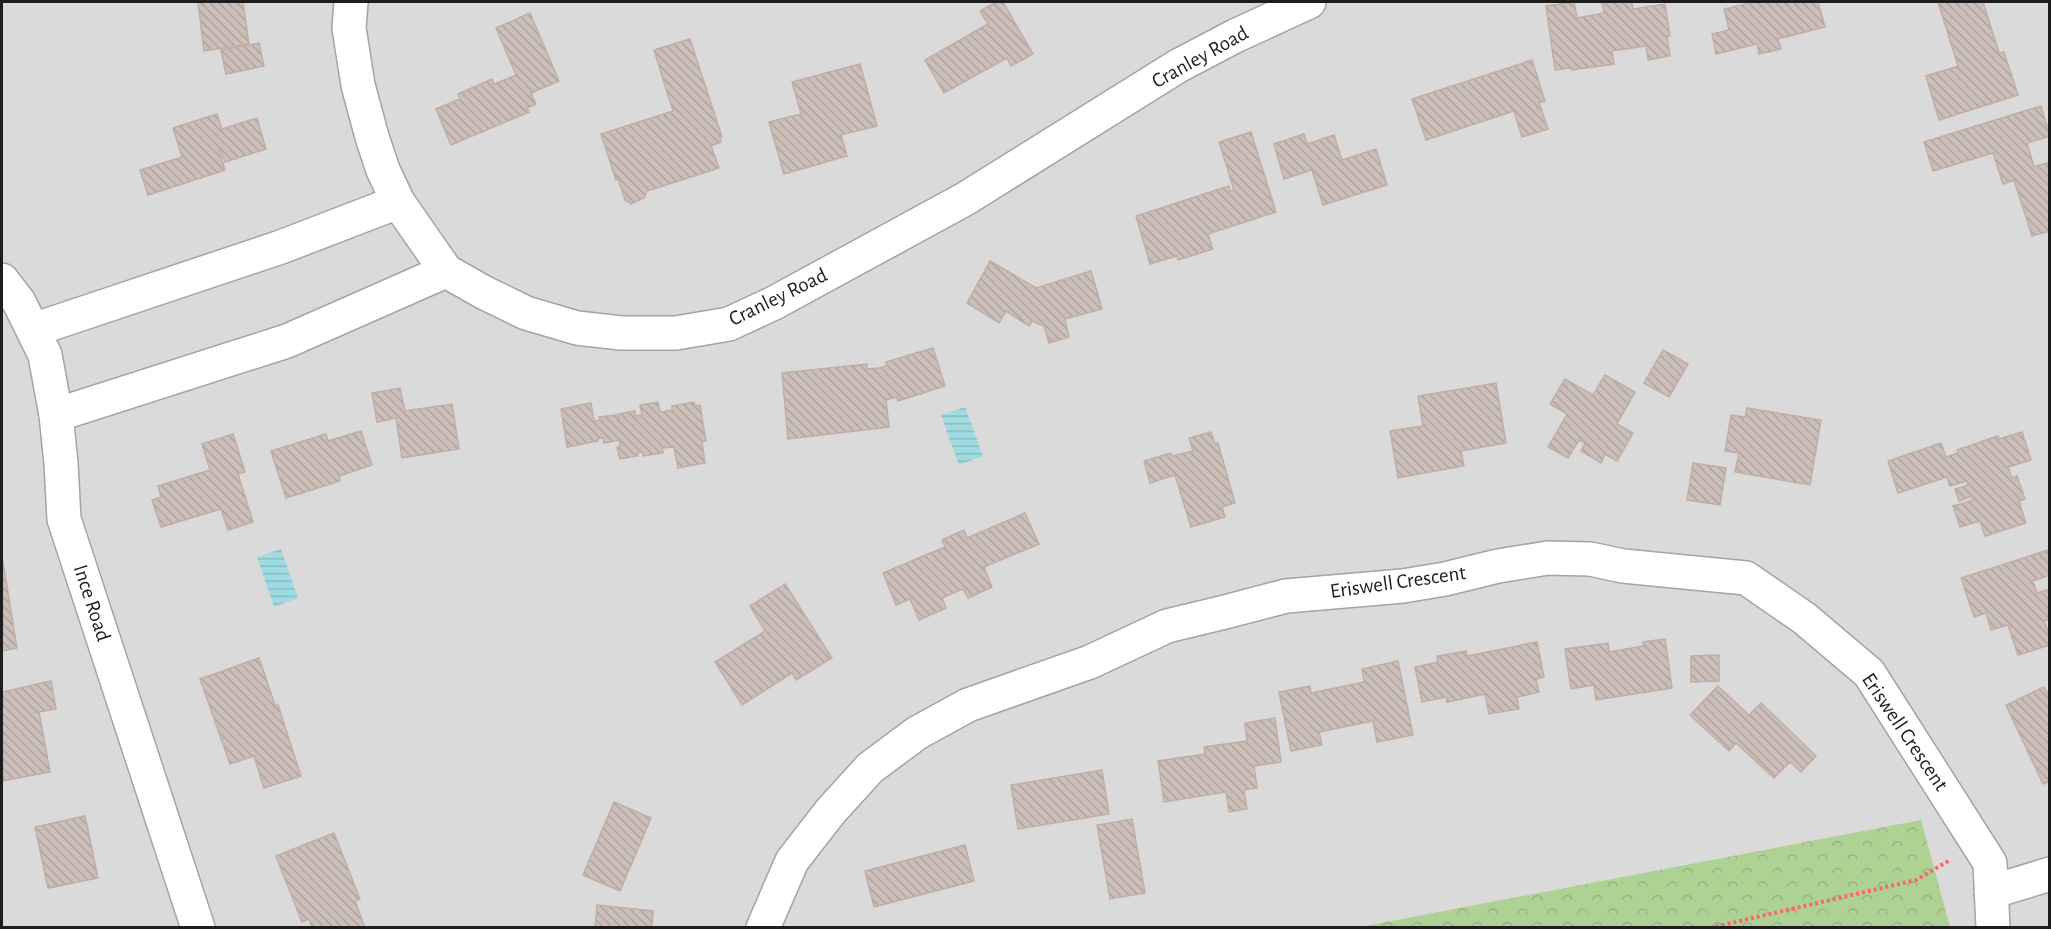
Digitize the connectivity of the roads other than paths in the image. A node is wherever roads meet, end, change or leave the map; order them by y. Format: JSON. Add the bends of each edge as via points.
{"nodes":[{"id":1,"x":351,"y":2,"type":"edge"},
{"id":2,"x":1309,"y":2,"type":"edge"},
{"id":3,"x":398,"y":202,"type":"junction"},
{"id":4,"x":446,"y":271,"type":"junction"},
{"id":5,"x":2,"y":280,"type":"edge"},
{"id":6,"x":33,"y":330,"type":"junction"},
{"id":7,"x":56,"y":415,"type":"junction"},
{"id":8,"x":2049,"y":874,"type":"edge"},
{"id":9,"x":1991,"y":892,"type":"junction"},
{"id":10,"x":198,"y":927,"type":"edge"},
{"id":11,"x":763,"y":927,"type":"edge"},
{"id":12,"x":1993,"y":927,"type":"edge"}],
"edges":[{"from":1,"to":3,"type":"street","name":"Cranley Road","via":[[349,28],[358,86],[383,170]]},
{"from":2,"to":4,"type":"street","name":"Cranley Road","via":[[1178,66],[965,199],[729,324],[676,333],[577,328],[526,313]]},
{"from":3,"to":4,"type":"street","name":"Cranley Road"},
{"from":3,"to":6,"type":"street","via":[[281,247]]},
{"from":4,"to":7,"type":"street","via":[[287,341]]},
{"from":5,"to":6,"type":"street","name":"Ince Road"},
{"from":6,"to":7,"type":"street","name":"Ince Road","via":[[45,355]]},
{"from":7,"to":10,"type":"street","name":"Ince Road","via":[[64,519]]},
{"from":8,"to":9,"type":"street"},
{"from":9,"to":11,"type":"street","name":"Eriswell Crescent","via":[[1990,863],[1869,673],[1804,618],[1746,578],[1590,559],[1548,558],[1424,583],[1276,599],[1167,626],[1090,662],[968,705],[917,734],[870,768],[792,861]]},
{"from":9,"to":12,"type":"street","name":"Eriswell Crescent"}]}
